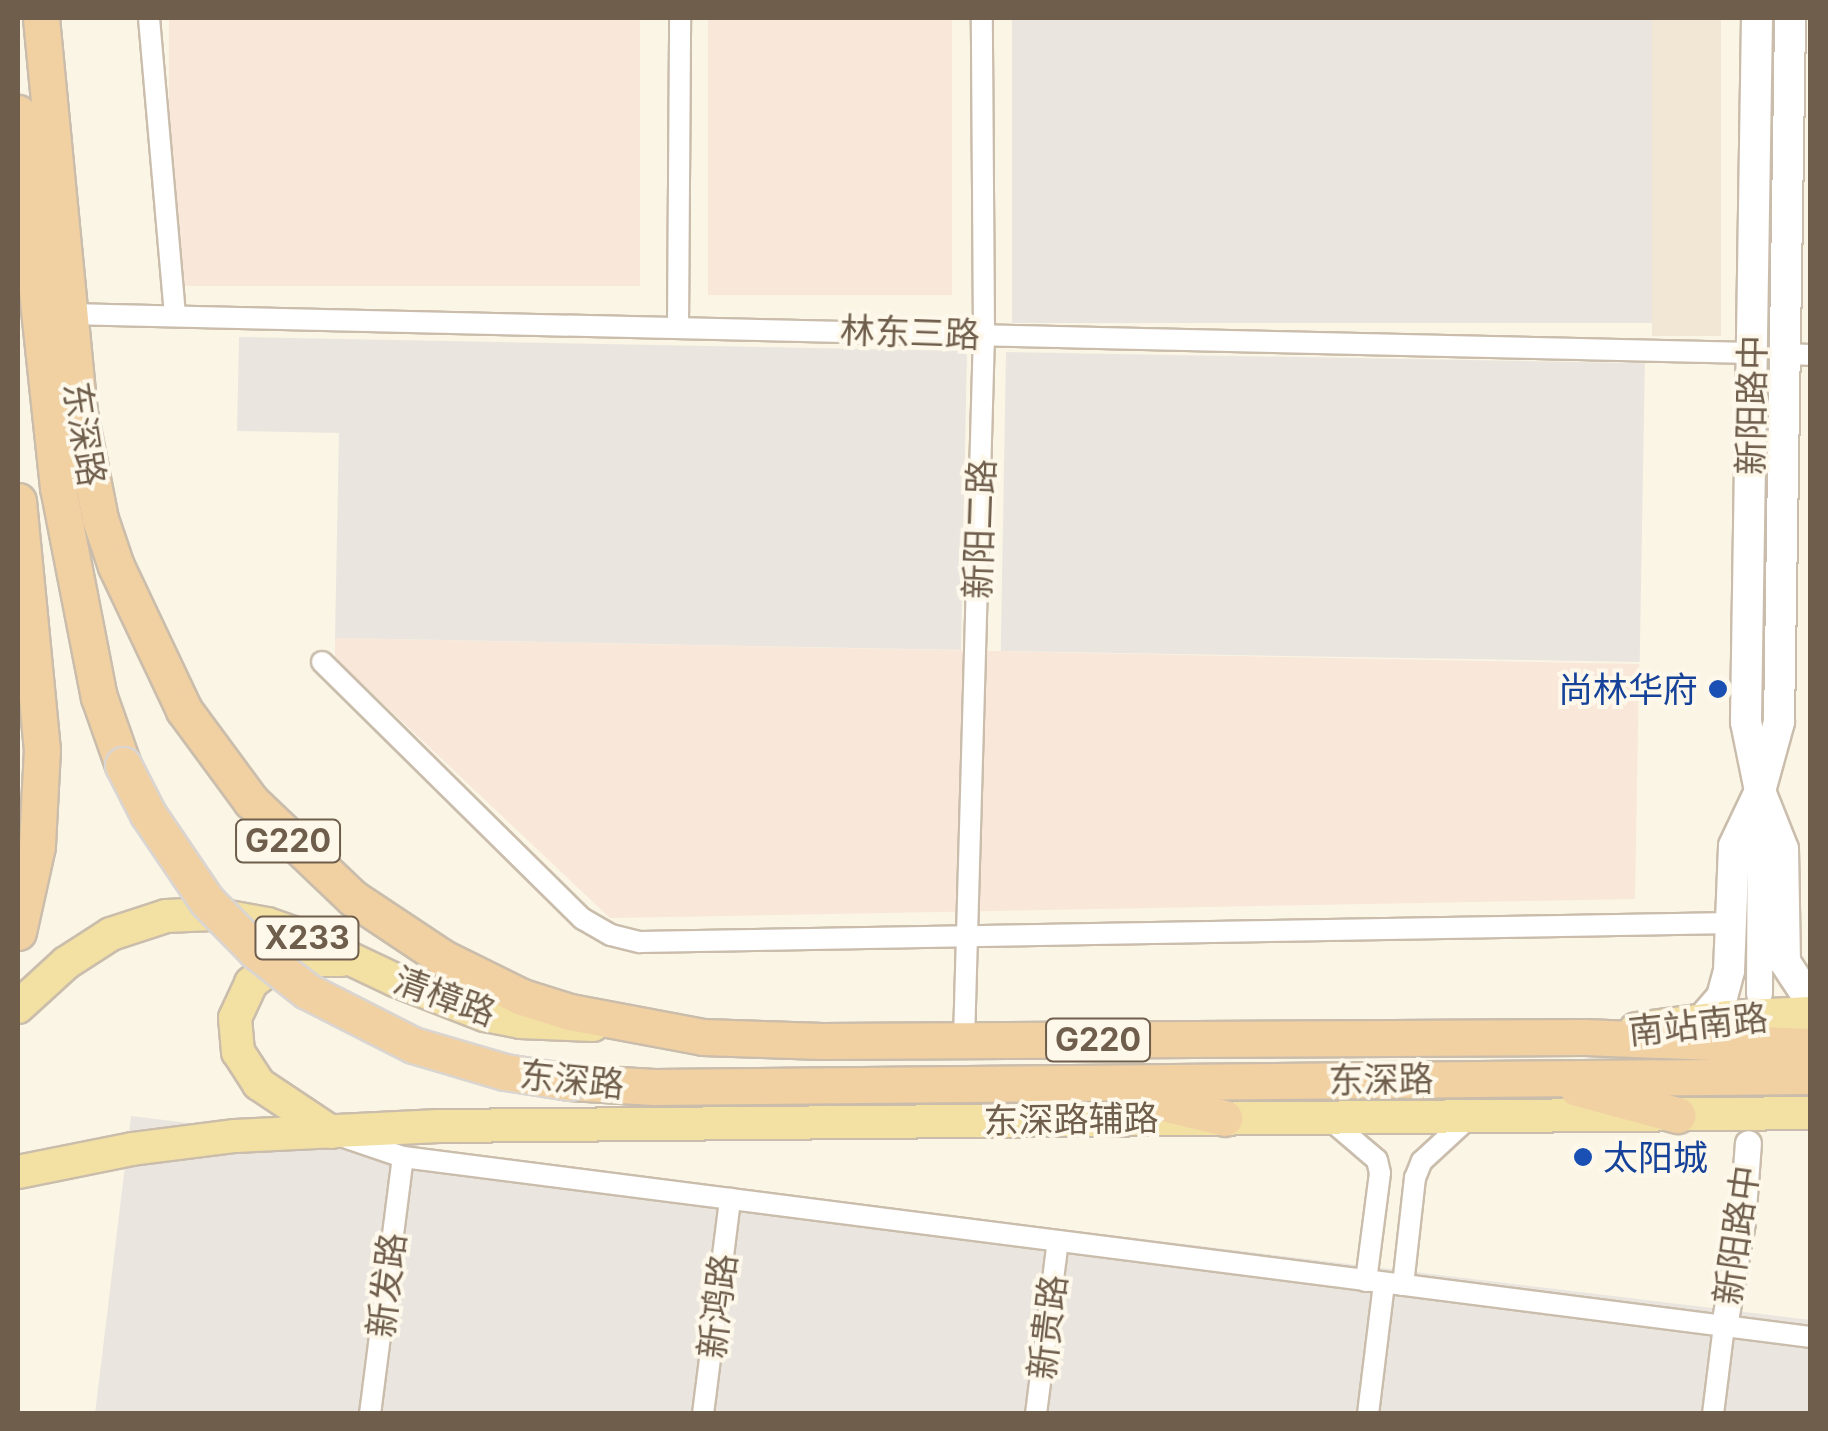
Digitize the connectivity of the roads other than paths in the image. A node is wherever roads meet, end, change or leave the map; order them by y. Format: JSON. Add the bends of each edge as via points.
{"nodes":[{"id":1,"x":41,"y":18,"type":"edge"},
{"id":2,"x":149,"y":18,"type":"edge"},
{"id":3,"x":680,"y":18,"type":"edge"},
{"id":4,"x":982,"y":18,"type":"edge"},
{"id":5,"x":1756,"y":18,"type":"edge"},
{"id":6,"x":1790,"y":18,"type":"edge"},
{"id":7,"x":18,"y":113,"type":"edge"},
{"id":8,"x":68,"y":314,"type":"junction"},
{"id":9,"x":175,"y":316,"type":"junction"},
{"id":10,"x":678,"y":325,"type":"junction"},
{"id":11,"x":984,"y":332,"type":"junction"},
{"id":12,"x":1752,"y":352,"type":"junction"},
{"id":13,"x":1798,"y":354,"type":"edge"},
{"id":14,"x":18,"y":501,"type":"edge"},
{"id":15,"x":322,"y":662,"type":"dead end"},
{"id":16,"x":1760,"y":791,"type":"junction"},
{"id":17,"x":1733,"y":922,"type":"junction"},
{"id":18,"x":18,"y":932,"type":"edge"},
{"id":19,"x":968,"y":936,"type":"junction"},
{"id":20,"x":352,"y":960,"type":"junction"},
{"id":21,"x":1759,"y":993,"type":"dead end"},
{"id":22,"x":1810,"y":1000,"type":"edge"},
{"id":23,"x":18,"y":1006,"type":"edge"},
{"id":24,"x":1810,"y":1013,"type":"edge"},
{"id":25,"x":1702,"y":1020,"type":"junction"},
{"id":26,"x":612,"y":1023,"type":"junction"},
{"id":27,"x":1585,"y":1038,"type":"junction"},
{"id":28,"x":964,"y":1041,"type":"junction"},
{"id":29,"x":1810,"y":1046,"type":"edge"},
{"id":30,"x":1532,"y":1076,"type":"junction"},
{"id":31,"x":1810,"y":1076,"type":"edge"},
{"id":32,"x":1081,"y":1083,"type":"junction"},
{"id":33,"x":1810,"y":1113,"type":"edge"},
{"id":34,"x":1677,"y":1115,"type":"junction"},
{"id":35,"x":1470,"y":1116,"type":"junction"},
{"id":36,"x":1327,"y":1117,"type":"junction"},
{"id":37,"x":1224,"y":1118,"type":"junction"},
{"id":38,"x":331,"y":1132,"type":"junction"},
{"id":39,"x":1748,"y":1144,"type":"dead end"},
{"id":40,"x":402,"y":1158,"type":"junction"},
{"id":41,"x":18,"y":1172,"type":"edge"},
{"id":42,"x":730,"y":1199,"type":"junction"},
{"id":43,"x":1058,"y":1241,"type":"junction"},
{"id":44,"x":1384,"y":1283,"type":"junction"},
{"id":45,"x":1724,"y":1326,"type":"junction"},
{"id":46,"x":1810,"y":1338,"type":"edge"},
{"id":47,"x":370,"y":1414,"type":"edge"},
{"id":48,"x":703,"y":1414,"type":"edge"},
{"id":49,"x":1036,"y":1414,"type":"edge"},
{"id":50,"x":1368,"y":1414,"type":"edge"},
{"id":51,"x":1712,"y":1414,"type":"edge"}],
"edges":[{"from":1,"to":8,"type":"highway","name":"东深路","number":"G220"},
{"from":2,"to":9,"type":"street"},
{"from":3,"to":10,"type":"street"},
{"from":4,"to":11,"type":"street","name":"新阳二路"},
{"from":5,"to":12,"type":"main road","name":"新阳路中"},
{"from":6,"to":13,"type":"main road","name":"新阳路中"},
{"from":7,"to":32,"type":"highway","name":"东深路","number":"G220","bridge":true,"via":[[58,487],[99,697],[148,814],[207,901],[256,951],[307,991],[412,1045],[505,1072],[654,1087]]},
{"from":8,"to":9,"type":"street","name":"林东三路"},
{"from":8,"to":26,"type":"highway","name":"东深路","number":"G220","via":[[100,519],[154,654],[219,762],[281,834],[395,928],[482,980]]},
{"from":9,"to":10,"type":"street","name":"林东三路"},
{"from":10,"to":11,"type":"street","name":"林东三路"},
{"from":11,"to":12,"type":"street","name":"林东三路","via":[[1014,339]]},
{"from":11,"to":19,"type":"street","name":"新阳二路"},
{"from":12,"to":16,"type":"main road","name":"新阳路中","via":[[1746,722]]},
{"from":13,"to":16,"type":"main road","name":"新阳路中","via":[[1780,722]]},
{"from":14,"to":18,"type":"highway","via":[[42,749],[37,846]]},
{"from":15,"to":19,"type":"street","via":[[583,919],[611,935],[640,942]]},
{"from":16,"to":17,"type":"main road","via":[[1734,846]]},
{"from":16,"to":21,"type":"street","name":"新阳路中"},
{"from":16,"to":22,"type":"main road","via":[[1783,849],[1786,962]]},
{"from":17,"to":19,"type":"street"},
{"from":17,"to":25,"type":"main road","via":[[1722,997]]},
{"from":19,"to":28,"type":"street","name":"新阳二路"},
{"from":20,"to":23,"type":"main road","name":"清樟路","number":"X233","via":[[267,924],[212,914],[166,916],[87,948]]},
{"from":20,"to":26,"type":"main road","name":"清樟路","number":"X233","via":[[485,1014],[559,1026]]},
{"from":20,"to":38,"type":"main road","via":[[294,960],[271,968],[251,982],[234,1018],[247,1069],[278,1100]]},
{"from":24,"to":25,"type":"main road","name":"南站南路"},
{"from":25,"to":27,"type":"main road","name":"南站南路"},
{"from":26,"to":28,"type":"highway","name":"东深路","number":"G220","via":[[703,1037]]},
{"from":27,"to":28,"type":"highway","name":"东深路","number":"G220"},
{"from":27,"to":29,"type":"highway","name":"东深路","number":"G220"},
{"from":30,"to":31,"type":"highway","name":"东深路","number":"G220"},
{"from":30,"to":32,"type":"highway","name":"东深路","number":"G220"},
{"from":30,"to":34,"type":"highway"},
{"from":32,"to":37,"type":"highway"},
{"from":33,"to":34,"type":"main road","name":"东深路辅路"},
{"from":34,"to":35,"type":"main road","name":"东深路辅路"},
{"from":35,"to":36,"type":"main road","name":"东深路辅路"},
{"from":35,"to":44,"type":"street","via":[[1422,1162]]},
{"from":36,"to":37,"type":"main road","name":"东深路辅路"},
{"from":36,"to":44,"type":"street","via":[[1377,1160]]},
{"from":37,"to":38,"type":"main road","name":"东深路辅路"},
{"from":38,"to":40,"type":"street"},
{"from":38,"to":41,"type":"main road","via":[[132,1149]]},
{"from":39,"to":45,"type":"street","name":"新阳路中"},
{"from":40,"to":42,"type":"street"},
{"from":40,"to":47,"type":"street","name":"新发路"},
{"from":42,"to":43,"type":"street"},
{"from":42,"to":48,"type":"street","name":"新鸿路"},
{"from":43,"to":44,"type":"street"},
{"from":43,"to":49,"type":"street","name":"新贵路"},
{"from":44,"to":45,"type":"street"},
{"from":44,"to":50,"type":"street"},
{"from":45,"to":46,"type":"street"},
{"from":45,"to":51,"type":"street"}]}
